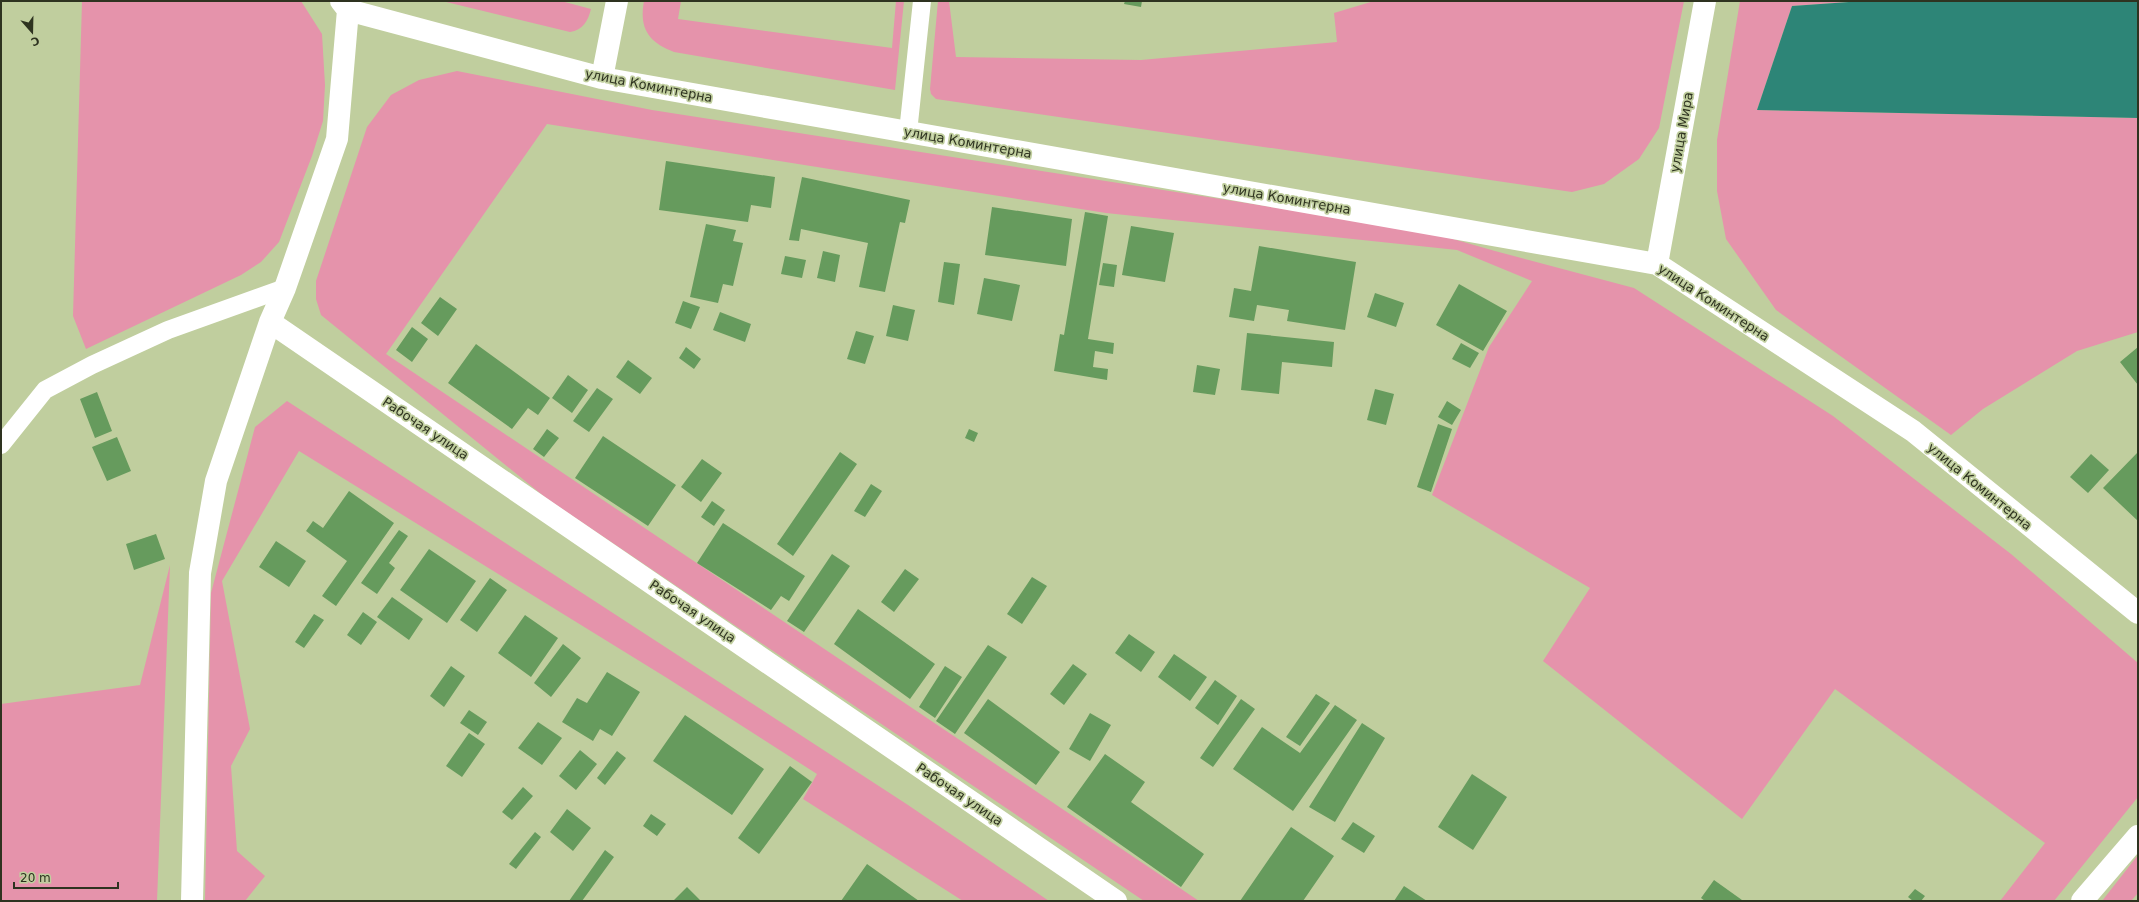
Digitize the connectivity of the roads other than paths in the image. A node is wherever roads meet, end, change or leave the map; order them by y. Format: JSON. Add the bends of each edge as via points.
{"nodes":[{"id":1,"x":617,"y":1,"type":"edge"},
{"id":2,"x":922,"y":1,"type":"edge"},
{"id":3,"x":1705,"y":1,"type":"edge"},
{"id":4,"x":345,"y":6,"type":"edge"},
{"id":5,"x":602,"y":78,"type":"junction"},
{"id":6,"x":908,"y":132,"type":"junction"},
{"id":7,"x":1657,"y":264,"type":"junction"},
{"id":8,"x":285,"y":288,"type":"junction"},
{"id":9,"x":270,"y":322,"type":"junction"},
{"id":10,"x":1,"y":445,"type":"edge"},
{"id":11,"x":2138,"y":613,"type":"edge"},
{"id":12,"x":2138,"y":836,"type":"edge"},
{"id":13,"x":192,"y":901,"type":"edge"},
{"id":14,"x":1116,"y":901,"type":"edge"},
{"id":15,"x":2082,"y":901,"type":"edge"}],
"edges":[{"from":1,"to":5,"type":"street"},
{"from":2,"to":6,"type":"lane"},
{"from":3,"to":7,"type":"street","name":"улица Мира"},
{"from":4,"to":5,"type":"street","name":"улица Коминтерна"},
{"from":4,"to":8,"type":"street","via":[[337,139]]},
{"from":5,"to":6,"type":"street","name":"улица Коминтерна"},
{"from":6,"to":7,"type":"street","name":"улица Коминтерна"},
{"from":7,"to":11,"type":"street","name":"улица Коминтерна","via":[[1912,431]]},
{"from":8,"to":9,"type":"street"},
{"from":8,"to":10,"type":"lane","via":[[168,330],[45,390]]},
{"from":9,"to":13,"type":"street","via":[[216,481],[200,573]]},
{"from":9,"to":14,"type":"street","name":"Рабочая улица"},
{"from":12,"to":15,"type":"street"}]}
